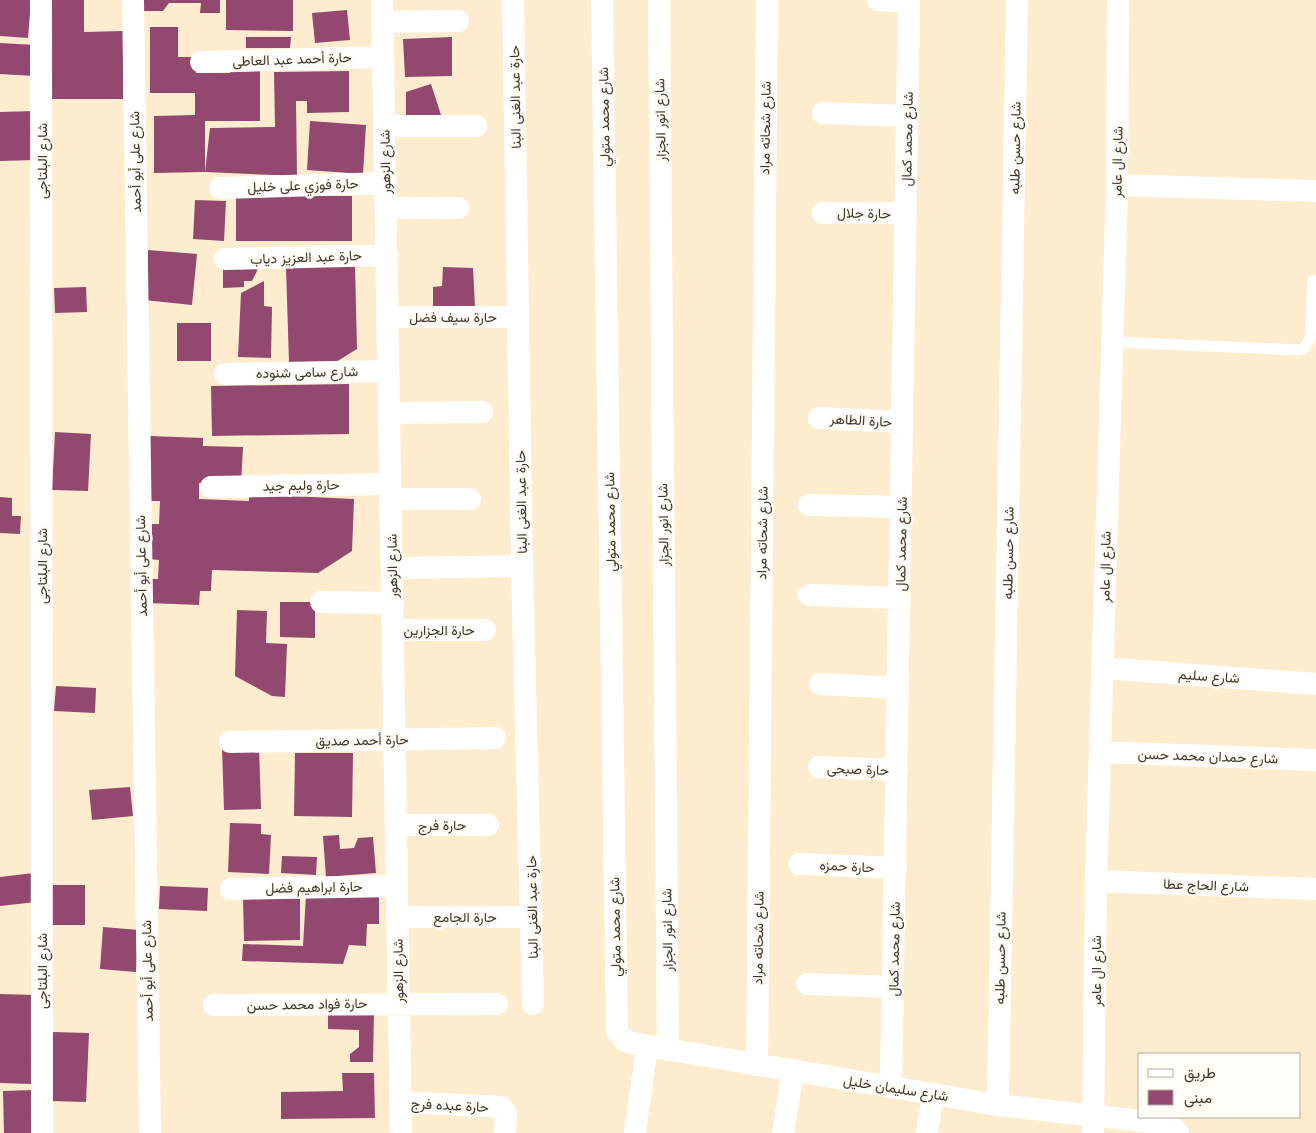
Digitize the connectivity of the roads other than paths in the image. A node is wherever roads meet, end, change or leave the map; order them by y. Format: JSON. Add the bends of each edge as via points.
{"nodes":[{"id":1,"x":42,"y":0,"type":"edge"},
{"id":2,"x":133,"y":0,"type":"edge"},
{"id":3,"x":513,"y":0,"type":"edge"},
{"id":4,"x":602,"y":0,"type":"edge"},
{"id":5,"x":659,"y":0,"type":"edge"},
{"id":6,"x":767,"y":0,"type":"edge"},
{"id":7,"x":878,"y":0,"type":"edge"},
{"id":8,"x":1017,"y":0,"type":"edge"},
{"id":9,"x":1118,"y":0,"type":"edge"},
{"id":10,"x":909,"y":1,"type":"edge"},
{"id":11,"x":382,"y":11,"type":"edge"},
{"id":12,"x":458,"y":21,"type":"dead end"},
{"id":13,"x":383,"y":57,"type":"junction"},
{"id":14,"x":201,"y":62,"type":"dead end"},
{"id":15,"x":824,"y":113,"type":"dead end"},
{"id":16,"x":907,"y":116,"type":"junction"},
{"id":17,"x":385,"y":126,"type":"junction"},
{"id":18,"x":476,"y":126,"type":"dead end"},
{"id":19,"x":386,"y":183,"type":"junction"},
{"id":20,"x":1117,"y":184,"type":"junction"},
{"id":21,"x":220,"y":188,"type":"dead end"},
{"id":22,"x":1316,"y":191,"type":"edge"},
{"id":23,"x":386,"y":208,"type":"junction"},
{"id":24,"x":458,"y":208,"type":"dead end"},
{"id":25,"x":823,"y":213,"type":"dead end"},
{"id":26,"x":906,"y":213,"type":"junction"},
{"id":27,"x":386,"y":255,"type":"junction"},
{"id":28,"x":225,"y":259,"type":"dead end"},
{"id":29,"x":1313,"y":280,"type":"dead end"},
{"id":30,"x":388,"y":317,"type":"junction"},
{"id":31,"x":518,"y":317,"type":"junction"},
{"id":32,"x":1111,"y":342,"type":"junction"},
{"id":33,"x":388,"y":371,"type":"junction"},
{"id":34,"x":225,"y":374,"type":"dead end"},
{"id":35,"x":482,"y":412,"type":"dead end"},
{"id":36,"x":389,"y":413,"type":"junction"},
{"id":37,"x":819,"y":418,"type":"dead end"},
{"id":38,"x":902,"y":422,"type":"junction"},
{"id":39,"x":212,"y":487,"type":"dead end"},
{"id":40,"x":390,"y":492,"type":"junction"},
{"id":41,"x":470,"y":499,"type":"dead end"},
{"id":42,"x":809,"y":505,"type":"dead end"},
{"id":43,"x":901,"y":507,"type":"junction"},
{"id":44,"x":522,"y":566,"type":"junction"},
{"id":45,"x":392,"y":568,"type":"junction"},
{"id":46,"x":809,"y":595,"type":"dead end"},
{"id":47,"x":900,"y":598,"type":"junction"},
{"id":48,"x":321,"y":602,"type":"dead end"},
{"id":49,"x":393,"y":603,"type":"junction"},
{"id":50,"x":393,"y":630,"type":"junction"},
{"id":51,"x":485,"y":630,"type":"dead end"},
{"id":52,"x":1103,"y":668,"type":"junction"},
{"id":53,"x":820,"y":684,"type":"dead end"},
{"id":54,"x":1316,"y":684,"type":"edge"},
{"id":55,"x":898,"y":688,"type":"junction"},
{"id":56,"x":494,"y":738,"type":"dead end"},
{"id":57,"x":395,"y":739,"type":"junction"},
{"id":58,"x":230,"y":742,"type":"dead end"},
{"id":59,"x":1100,"y":752,"type":"junction"},
{"id":60,"x":1316,"y":760,"type":"edge"},
{"id":61,"x":819,"y":767,"type":"dead end"},
{"id":62,"x":897,"y":770,"type":"junction"},
{"id":63,"x":396,"y":825,"type":"junction"},
{"id":64,"x":488,"y":825,"type":"dead end"},
{"id":65,"x":799,"y":864,"type":"dead end"},
{"id":66,"x":896,"y":868,"type":"junction"},
{"id":67,"x":1096,"y":881,"type":"junction"},
{"id":68,"x":397,"y":886,"type":"junction"},
{"id":69,"x":231,"y":889,"type":"dead end"},
{"id":70,"x":1316,"y":889,"type":"edge"},
{"id":71,"x":398,"y":917,"type":"junction"},
{"id":72,"x":532,"y":917,"type":"junction"},
{"id":73,"x":807,"y":984,"type":"dead end"},
{"id":74,"x":893,"y":986,"type":"junction"},
{"id":75,"x":399,"y":1003,"type":"junction"},
{"id":76,"x":497,"y":1004,"type":"dead end"},
{"id":77,"x":533,"y":1004,"type":"dead end"},
{"id":78,"x":214,"y":1005,"type":"dead end"},
{"id":79,"x":647,"y":1046,"type":"junction"},
{"id":80,"x":757,"y":1065,"type":"junction"},
{"id":81,"x":793,"y":1071,"type":"junction"},
{"id":82,"x":891,"y":1088,"type":"junction"},
{"id":83,"x":933,"y":1094,"type":"junction"},
{"id":84,"x":401,"y":1102,"type":"junction"},
{"id":85,"x":998,"y":1105,"type":"junction"},
{"id":86,"x":1094,"y":1125,"type":"edge"},
{"id":87,"x":1174,"y":1128,"type":"edge"},
{"id":88,"x":42,"y":1133,"type":"edge"},
{"id":89,"x":150,"y":1133,"type":"edge"},
{"id":90,"x":401,"y":1133,"type":"edge"},
{"id":91,"x":505,"y":1133,"type":"edge"},
{"id":92,"x":635,"y":1133,"type":"edge"},
{"id":93,"x":783,"y":1133,"type":"edge"},
{"id":94,"x":927,"y":1133,"type":"edge"}],
"edges":[{"from":1,"to":88,"type":"street","name":"شارع البلتاجى"},
{"from":2,"to":89,"type":"street","name":"شارع على أبو أحمد"},
{"from":3,"to":31,"type":"street","name":"حارة عبد الغنى البنا"},
{"from":4,"to":79,"type":"street","name":"شارع محمد متولي","via":[[617,1031]]},
{"from":5,"to":79,"type":"street","name":"شارع انور الجزار"},
{"from":6,"to":80,"type":"street","name":"شارع شحاته مراد"},
{"from":7,"to":10,"type":"street"},
{"from":8,"to":85,"type":"street","name":"شارع حسن طلبه"},
{"from":9,"to":20,"type":"street","name":"شارع ال عامر"},
{"from":10,"to":16,"type":"street","name":"شارع محمد كمال"},
{"from":11,"to":12,"type":"street"},
{"from":11,"to":13,"type":"street","name":"شارع الزهور"},
{"from":13,"to":14,"type":"street","name":"حارة أحمد عبد العاطى"},
{"from":13,"to":17,"type":"street","name":"شارع الزهور"},
{"from":15,"to":16,"type":"street"},
{"from":16,"to":26,"type":"street","name":"شارع محمد كمال"},
{"from":17,"to":18,"type":"street"},
{"from":17,"to":19,"type":"street","name":"شارع الزهور"},
{"from":19,"to":21,"type":"street","name":"حارة فوزي على خليل"},
{"from":19,"to":23,"type":"street","name":"شارع الزهور"},
{"from":20,"to":22,"type":"street"},
{"from":20,"to":32,"type":"street","name":"شارع ال عامر"},
{"from":23,"to":24,"type":"street"},
{"from":23,"to":27,"type":"street","name":"شارع الزهور"},
{"from":25,"to":26,"type":"street","name":"حارة جلال"},
{"from":26,"to":38,"type":"street","name":"شارع محمد كمال"},
{"from":27,"to":28,"type":"street","name":"حارة عبد العزيز دياب"},
{"from":27,"to":30,"type":"street","name":"شارع الزهور"},
{"from":29,"to":32,"type":"lane","via":[[1310,339],[1300,350]]},
{"from":30,"to":31,"type":"street","name":"حارة سيف فضل"},
{"from":30,"to":33,"type":"street","name":"شارع الزهور"},
{"from":31,"to":44,"type":"street","name":"حارة عبد الغنى البنا"},
{"from":32,"to":52,"type":"street","name":"شارع ال عامر"},
{"from":33,"to":34,"type":"street","name":"شارع سامى شنوده"},
{"from":33,"to":36,"type":"street","name":"شارع الزهور"},
{"from":35,"to":36,"type":"street"},
{"from":36,"to":40,"type":"street","name":"شارع الزهور"},
{"from":37,"to":38,"type":"street","name":"حارة الطاهر"},
{"from":38,"to":43,"type":"street","name":"شارع محمد كمال"},
{"from":39,"to":40,"type":"street","name":"حارة وليم جيد"},
{"from":40,"to":41,"type":"street","name":"حارة وليم جيد"},
{"from":40,"to":45,"type":"street","name":"شارع الزهور"},
{"from":42,"to":43,"type":"street"},
{"from":43,"to":47,"type":"street","name":"شارع محمد كمال"},
{"from":44,"to":45,"type":"street"},
{"from":44,"to":72,"type":"street","name":"حارة عبد الغنى البنا"},
{"from":45,"to":49,"type":"street","name":"شارع الزهور"},
{"from":46,"to":47,"type":"street"},
{"from":47,"to":55,"type":"street","name":"شارع محمد كمال"},
{"from":48,"to":49,"type":"street"},
{"from":49,"to":50,"type":"street","name":"شارع الزهور"},
{"from":50,"to":51,"type":"street","name":"حارة الجزارين"},
{"from":50,"to":57,"type":"street","name":"شارع الزهور"},
{"from":52,"to":54,"type":"street","name":"شارع سليم"},
{"from":52,"to":59,"type":"street","name":"شارع ال عامر"},
{"from":53,"to":55,"type":"street"},
{"from":55,"to":62,"type":"street","name":"شارع محمد كمال"},
{"from":56,"to":57,"type":"street","name":"حارة أحمد صديق"},
{"from":57,"to":58,"type":"street","name":"حارة أحمد صديق"},
{"from":57,"to":63,"type":"street","name":"شارع الزهور"},
{"from":59,"to":60,"type":"street","name":"شارع حمدان محمد حسن"},
{"from":59,"to":67,"type":"street","name":"شارع ال عامر"},
{"from":61,"to":62,"type":"street","name":"حارة صبحى"},
{"from":62,"to":66,"type":"street","name":"شارع محمد كمال"},
{"from":63,"to":64,"type":"street","name":"حارة فرج"},
{"from":63,"to":68,"type":"street","name":"شارع الزهور"},
{"from":65,"to":66,"type":"street","name":"حارة حمزه"},
{"from":66,"to":74,"type":"street","name":"شارع محمد كمال"},
{"from":67,"to":70,"type":"street","name":"شارع الحاج عطا"},
{"from":67,"to":86,"type":"street","name":"شارع ال عامر"},
{"from":68,"to":69,"type":"street","name":"حارة ابراهيم فضل"},
{"from":68,"to":71,"type":"street","name":"شارع الزهور"},
{"from":71,"to":72,"type":"street","name":"حارة الجامع"},
{"from":71,"to":75,"type":"street","name":"شارع الزهور"},
{"from":72,"to":77,"type":"street","name":"حارة عبد الغنى البنا"},
{"from":73,"to":74,"type":"street"},
{"from":74,"to":82,"type":"street","name":"شارع محمد كمال"},
{"from":75,"to":76,"type":"street","name":"حارة فواد محمد حسن"},
{"from":75,"to":78,"type":"street","name":"حارة فواد محمد حسن"},
{"from":75,"to":84,"type":"street","name":"شارع الزهور"},
{"from":79,"to":80,"type":"street","name":"شارع سليمان خليل"},
{"from":79,"to":92,"type":"street","name":"شارع انور الجزار"},
{"from":80,"to":81,"type":"street","name":"شارع سليمان خليل"},
{"from":81,"to":82,"type":"street","name":"شارع سليمان خليل"},
{"from":81,"to":93,"type":"street"},
{"from":82,"to":83,"type":"street","name":"شارع سليمان خليل"},
{"from":83,"to":85,"type":"street","name":"شارع سليمان خليل"},
{"from":83,"to":94,"type":"street"},
{"from":84,"to":90,"type":"street","name":"شارع الزهور"},
{"from":84,"to":91,"type":"street","name":"حارة عبده فرج","via":[[502,1107],[506,1113]]},
{"from":85,"to":86,"type":"street","name":"شارع سليمان خليل"},
{"from":86,"to":87,"type":"street","name":"شارع سليمان خليل"}]}
